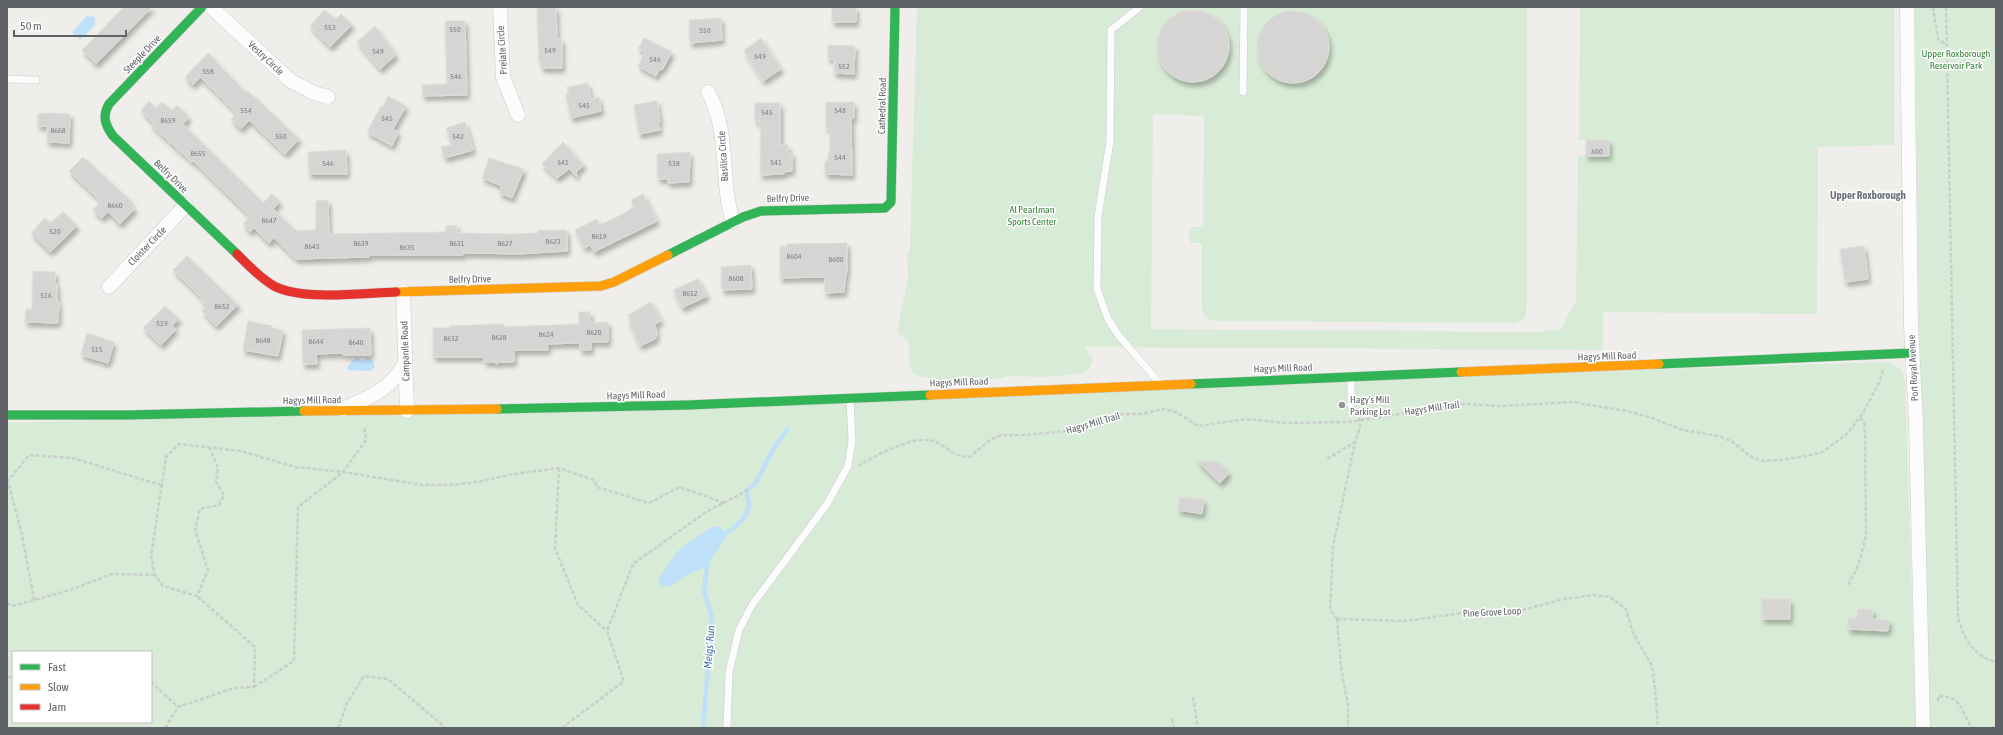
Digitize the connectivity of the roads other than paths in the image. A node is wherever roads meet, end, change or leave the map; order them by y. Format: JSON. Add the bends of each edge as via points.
{"nodes":[{"id":1,"x":202,"y":7,"type":"edge"},
{"id":2,"x":211,"y":7,"type":"edge"},
{"id":3,"x":500,"y":7,"type":"edge"},
{"id":4,"x":895,"y":7,"type":"edge"},
{"id":5,"x":1140,"y":7,"type":"edge"},
{"id":6,"x":1244,"y":7,"type":"edge"},
{"id":7,"x":1907,"y":7,"type":"edge"},
{"id":8,"x":7,"y":79,"type":"edge"},
{"id":9,"x":36,"y":80,"type":"dead end"},
{"id":10,"x":708,"y":92,"type":"dead end"},
{"id":11,"x":1243,"y":92,"type":"dead end"},
{"id":12,"x":328,"y":97,"type":"dead end"},
{"id":13,"x":518,"y":114,"type":"dead end"},
{"id":14,"x":104,"y":119,"type":"joint"},
{"id":15,"x":186,"y":205,"type":"junction"},
{"id":16,"x":889,"y":205,"type":"joint"},
{"id":17,"x":733,"y":222,"type":"junction"},
{"id":18,"x":109,"y":287,"type":"dead end"},
{"id":19,"x":403,"y":291,"type":"junction"},
{"id":20,"x":1912,"y":353,"type":"junction"},
{"id":21,"x":405,"y":363,"type":"junction"},
{"id":22,"x":1351,"y":377,"type":"junction"},
{"id":23,"x":1161,"y":384,"type":"junction"},
{"id":24,"x":850,"y":397,"type":"junction"},
{"id":25,"x":1355,"y":405,"type":"road end"},
{"id":26,"x":339,"y":411,"type":"junction"},
{"id":27,"x":407,"y":411,"type":"junction"},
{"id":28,"x":7,"y":415,"type":"edge"},
{"id":29,"x":727,"y":728,"type":"edge"},
{"id":30,"x":1923,"y":728,"type":"edge"}],
"edges":[{"from":1,"to":14,"type":"street","name":"Steeple Drive","via":[[109,104],[104,112]]},
{"from":2,"to":12,"type":"street","name":"Vestry Circle","via":[[291,81]]},
{"from":3,"to":13,"type":"street","name":"Prelate Circle","via":[[503,78]]},
{"from":4,"to":16,"type":"street","name":"Cathedral Road"},
{"from":5,"to":23,"type":"lane","via":[[1111,30],[1110,141],[1098,217],[1097,289],[1102,306],[1119,336]]},
{"from":6,"to":11,"type":"lane"},
{"from":7,"to":20,"type":"street","name":"Port Royal Avenue"},
{"from":8,"to":9,"type":"lane"},
{"from":10,"to":17,"type":"street","name":"Basilica Circle","via":[[721,126],[726,196]]},
{"from":14,"to":15,"type":"street","name":"Belfry Drive","via":[[113,136]]},
{"from":15,"to":18,"type":"street","name":"Cloister Circle"},
{"from":15,"to":19,"type":"street","name":"Belfry Drive","via":[[253,271],[280,289],[300,294]]},
{"from":16,"to":17,"type":"street","name":"Belfry Drive","via":[[885,208],[770,209],[752,213]]},
{"from":17,"to":19,"type":"street","name":"Belfry Drive","via":[[614,282],[601,286]]},
{"from":19,"to":21,"type":"street","name":"Campanile Road"},
{"from":20,"to":22,"type":"street","name":"Hagys Mill Road"},
{"from":20,"to":30,"type":"street","name":"Port Royal Avenue"},
{"from":21,"to":26,"type":"street","via":[[386,389]]},
{"from":21,"to":27,"type":"street","name":"Campanile Road"},
{"from":22,"to":23,"type":"street","name":"Hagys Mill Road"},
{"from":22,"to":25,"type":"lane"},
{"from":23,"to":24,"type":"street","name":"Hagys Mill Road"},
{"from":24,"to":27,"type":"street","name":"Hagys Mill Road","via":[[627,407]]},
{"from":24,"to":29,"type":"lane","via":[[852,441],[848,466],[827,504],[744,618],[734,645],[729,672]]},
{"from":26,"to":27,"type":"street","name":"Hagys Mill Road"},
{"from":26,"to":28,"type":"street","name":"Hagys Mill Road"}]}
